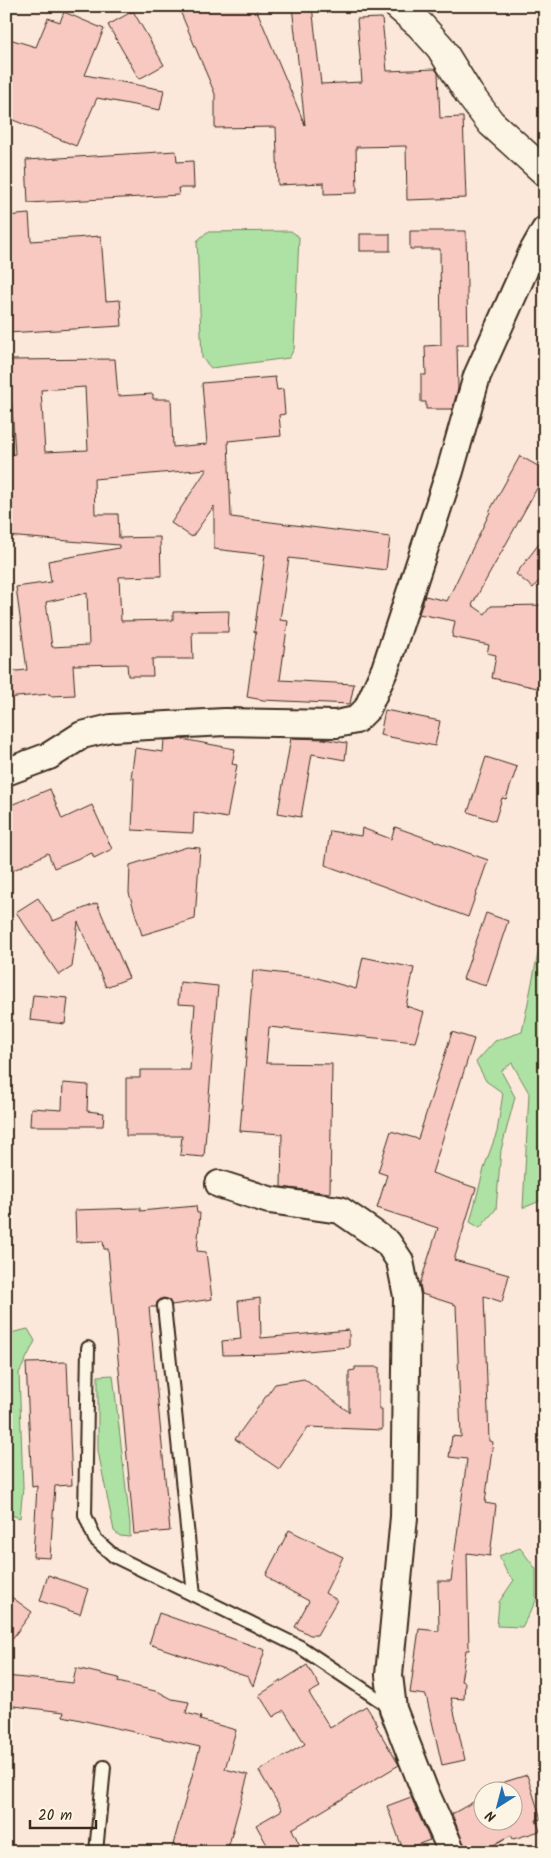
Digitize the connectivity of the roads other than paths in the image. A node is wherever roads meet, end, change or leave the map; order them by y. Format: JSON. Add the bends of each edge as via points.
{"nodes":[{"id":1,"x":398,"y":6,"type":"edge"},
{"id":2,"x":545,"y":172,"type":"edge"},
{"id":3,"x":545,"y":230,"type":"edge"},
{"id":4,"x":6,"y":772,"type":"edge"},
{"id":5,"x":219,"y":1184,"type":"dead end"},
{"id":6,"x":164,"y":1306,"type":"dead end"},
{"id":7,"x":88,"y":1348,"type":"dead end"},
{"id":8,"x":194,"y":1595,"type":"junction"},
{"id":9,"x":393,"y":1709,"type":"junction"},
{"id":10,"x":104,"y":1767,"type":"dead end"},
{"id":11,"x":96,"y":1852,"type":"edge"},
{"id":12,"x":452,"y":1852,"type":"edge"}],
"edges":[{"from":1,"to":2,"type":"street","via":[[440,47],[469,94],[492,123]]},
{"from":3,"to":4,"type":"street","via":[[477,376],[450,471],[385,669],[367,709],[356,720],[336,724],[225,722],[111,728],[82,735],[49,756]]},
{"from":5,"to":9,"type":"street","via":[[269,1200],[340,1210],[388,1243],[400,1261],[407,1296],[404,1517],[389,1675]]},
{"from":6,"to":8,"type":"lane"},
{"from":7,"to":8,"type":"lane","via":[[85,1515],[95,1539],[114,1556]]},
{"from":8,"to":9,"type":"lane","via":[[300,1647]]},
{"from":9,"to":12,"type":"street"},
{"from":10,"to":11,"type":"lane"}]}
